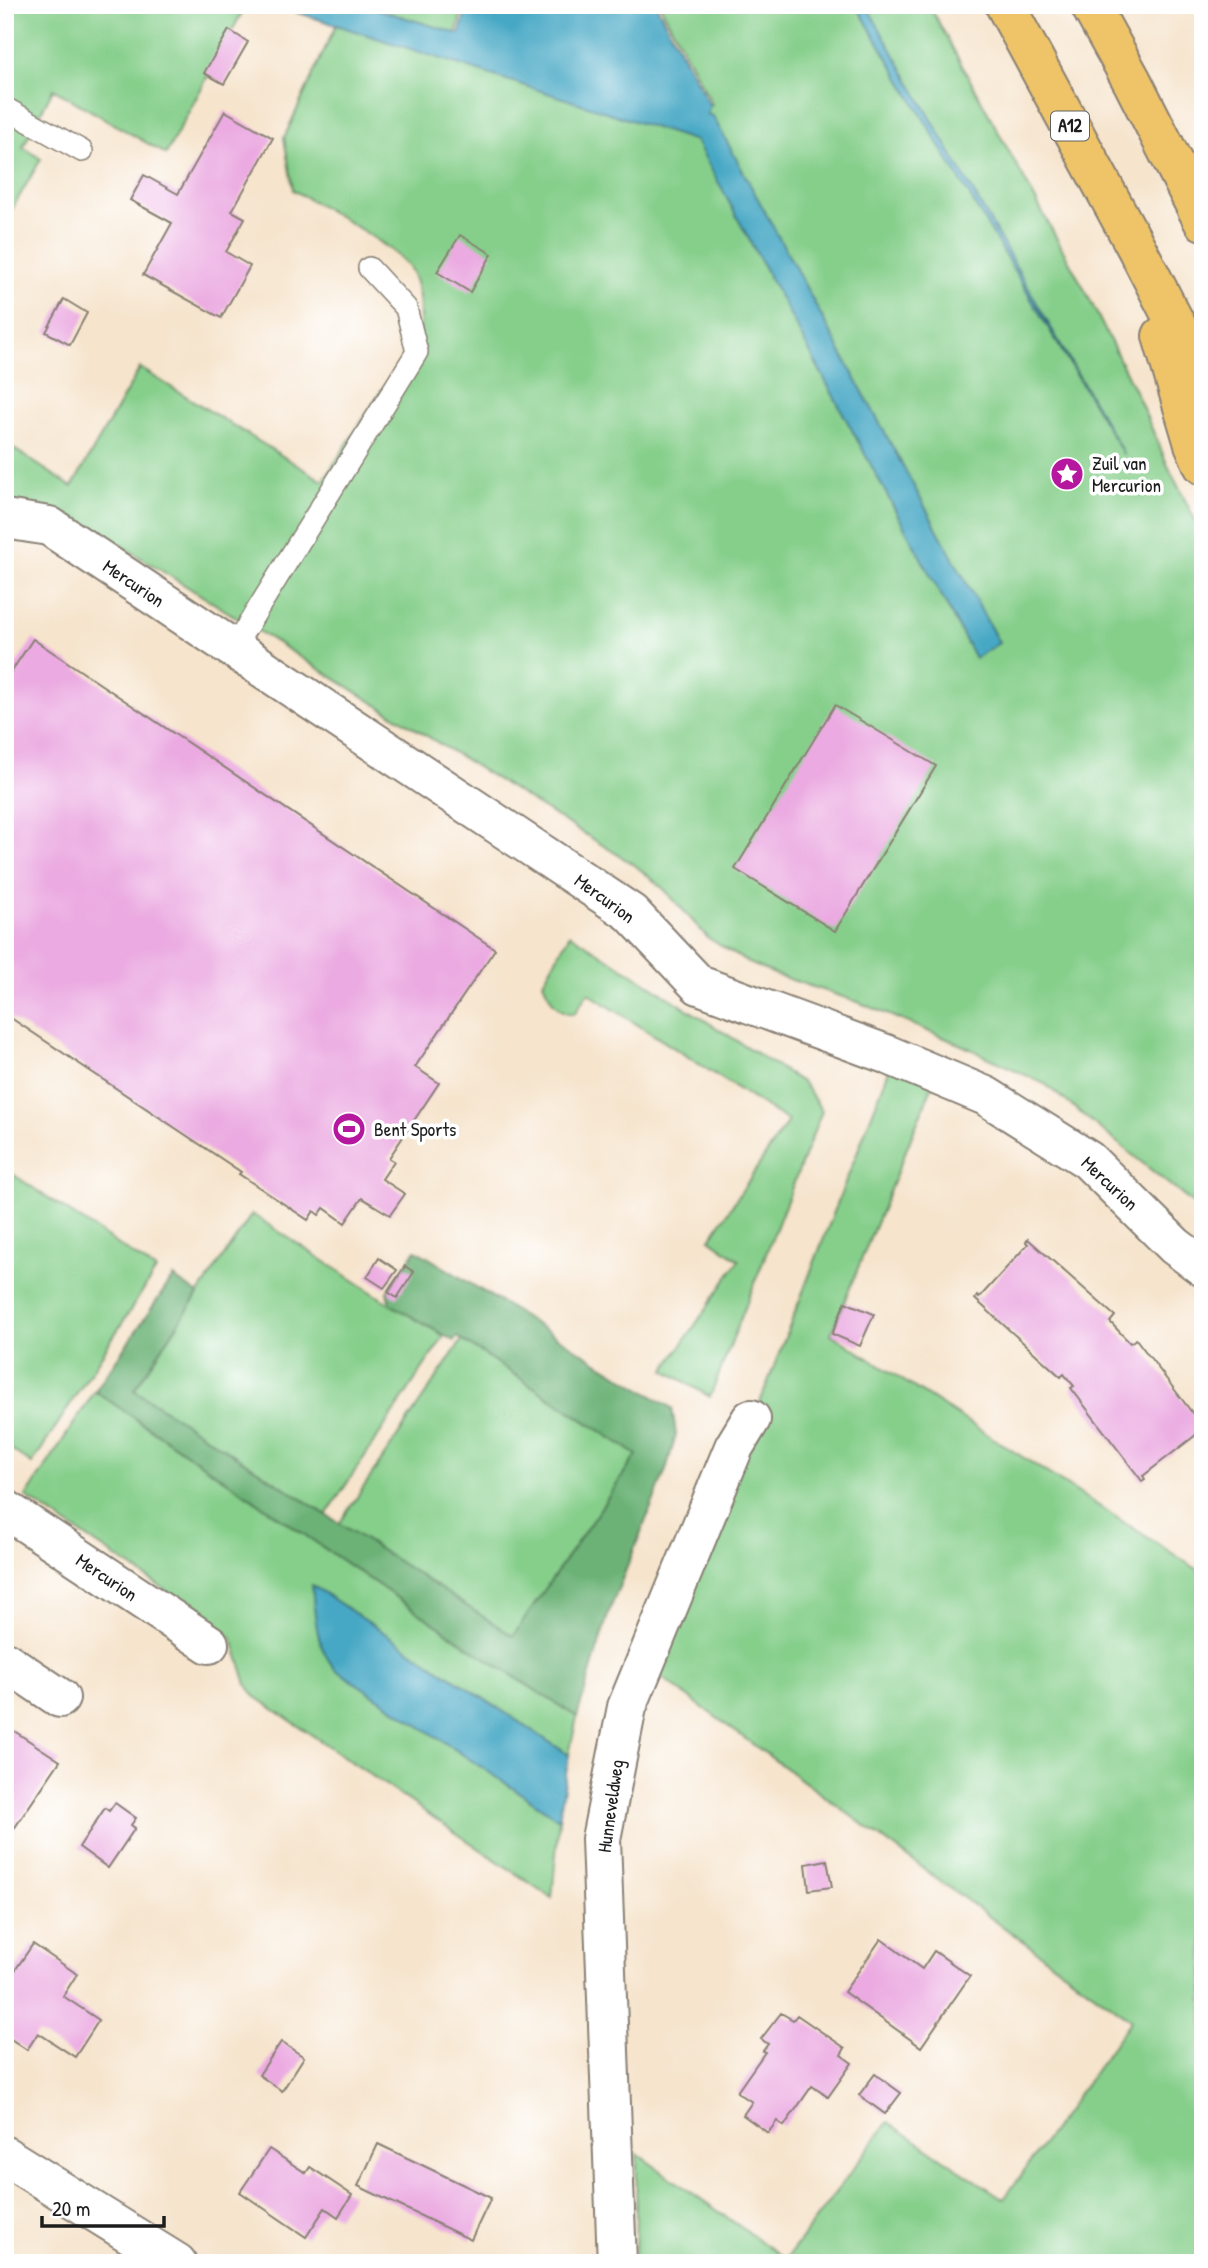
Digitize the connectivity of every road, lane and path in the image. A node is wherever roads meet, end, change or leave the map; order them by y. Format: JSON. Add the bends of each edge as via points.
{"nodes":[{"id":1,"x":1004,"y":5,"type":"edge"},
{"id":2,"x":1090,"y":5,"type":"edge"},
{"id":3,"x":5,"y":108,"type":"edge"},
{"id":4,"x":82,"y":151,"type":"dead end"},
{"id":5,"x":1203,"y":221,"type":"edge"},
{"id":6,"x":1136,"y":247,"type":"junction"},
{"id":7,"x":369,"y":268,"type":"dead end"},
{"id":8,"x":1203,"y":377,"type":"edge"},
{"id":9,"x":1203,"y":465,"type":"edge"},
{"id":10,"x":5,"y":519,"type":"edge"},
{"id":11,"x":233,"y":649,"type":"junction"},
{"id":12,"x":1203,"y":1267,"type":"edge"},
{"id":13,"x":751,"y":1419,"type":"dead end"},
{"id":14,"x":5,"y":1509,"type":"edge"},
{"id":15,"x":209,"y":1644,"type":"dead end"},
{"id":16,"x":5,"y":1661,"type":"edge"},
{"id":17,"x":60,"y":1698,"type":"dead end"},
{"id":18,"x":5,"y":2155,"type":"edge"},
{"id":19,"x":177,"y":2263,"type":"edge"},
{"id":20,"x":617,"y":2263,"type":"edge"}],
"edges":[{"from":1,"to":6,"type":"highway","number":"A12"},
{"from":2,"to":5,"type":"highway"},
{"from":3,"to":4,"type":"lane"},
{"from":6,"to":8,"type":"highway","number":"A12"},
{"from":6,"to":9,"type":"highway","number":"A12"},
{"from":7,"to":11,"type":"lane","via":[[406,308],[417,352]]},
{"from":10,"to":11,"type":"street","name":"Mercurion","via":[[48,526]]},
{"from":11,"to":12,"type":"street","name":"Mercurion","via":[[631,913],[699,985],[986,1096],[1088,1160],[1175,1246]]},
{"from":13,"to":20,"type":"street","name":"Hunneveldweg","via":[[734,1447],[626,1707],[601,1839]]},
{"from":14,"to":15,"type":"street","name":"Mercurion"},
{"from":16,"to":17,"type":"street"},
{"from":18,"to":19,"type":"street"}]}
